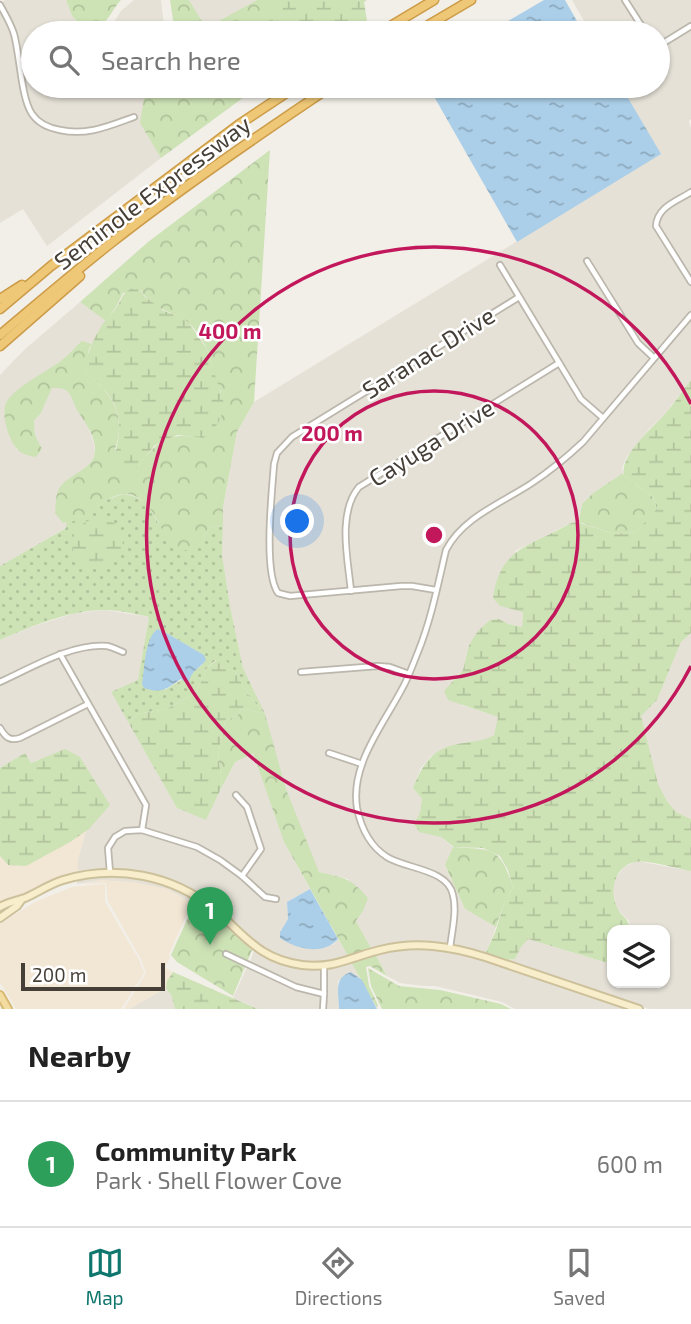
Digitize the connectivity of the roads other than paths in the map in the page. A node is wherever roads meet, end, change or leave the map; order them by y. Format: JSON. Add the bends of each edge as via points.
{"nodes":[{"id":1,"x":433,"y":0,"type":"edge"},
{"id":2,"x":471,"y":0,"type":"edge"},
{"id":3,"x":625,"y":0,"type":"edge"},
{"id":4,"x":0,"y":5,"type":"edge"},
{"id":5,"x":399,"y":21,"type":"edge"},
{"id":6,"x":435,"y":21,"type":"edge"},
{"id":7,"x":638,"y":21,"type":"edge"},
{"id":8,"x":691,"y":26,"type":"edge"},
{"id":9,"x":670,"y":39,"type":"edge"},
{"id":10,"x":21,"y":71,"type":"edge"},
{"id":11,"x":26,"y":98,"type":"edge"},
{"id":12,"x":278,"y":98,"type":"edge"},
{"id":13,"x":314,"y":98,"type":"edge"},
{"id":14,"x":134,"y":117,"type":"dead end"},
{"id":15,"x":691,"y":192,"type":"edge"},
{"id":16,"x":167,"y":201,"type":"junction"},
{"id":17,"x":587,"y":261,"type":"dead end"},
{"id":18,"x":500,"y":265,"type":"dead end"},
{"id":19,"x":51,"y":266,"type":"junction"},
{"id":20,"x":691,"y":282,"type":"edge"},
{"id":21,"x":519,"y":297,"type":"junction"},
{"id":22,"x":0,"y":299,"type":"edge"},
{"id":23,"x":0,"y":309,"type":"edge"},
{"id":24,"x":691,"y":315,"type":"edge"},
{"id":25,"x":0,"y":335,"type":"edge"},
{"id":26,"x":0,"y":346,"type":"edge"},
{"id":27,"x":654,"y":358,"type":"junction"},
{"id":28,"x":559,"y":363,"type":"junction"},
{"id":29,"x":603,"y":418,"type":"junction"},
{"id":30,"x":436,"y":590,"type":"junction"},
{"id":31,"x":351,"y":591,"type":"junction"},
{"id":32,"x":123,"y":652,"type":"dead end"},
{"id":33,"x":60,"y":654,"type":"junction"},
{"id":34,"x":301,"y":672,"type":"dead end"},
{"id":35,"x":409,"y":674,"type":"junction"},
{"id":36,"x":0,"y":682,"type":"edge"},
{"id":37,"x":88,"y":704,"type":"junction"},
{"id":38,"x":0,"y":728,"type":"edge"},
{"id":39,"x":329,"y":753,"type":"dead end"},
{"id":40,"x":362,"y":764,"type":"junction"},
{"id":41,"x":236,"y":795,"type":"dead end"},
{"id":42,"x":142,"y":830,"type":"junction"},
{"id":43,"x":110,"y":873,"type":"junction"},
{"id":44,"x":242,"y":876,"type":"junction"},
{"id":45,"x":22,"y":899,"type":"junction"},
{"id":46,"x":276,"y":899,"type":"dead end"},
{"id":47,"x":0,"y":907,"type":"edge"},
{"id":48,"x":0,"y":918,"type":"edge"},
{"id":49,"x":450,"y":948,"type":"junction"},
{"id":50,"x":226,"y":954,"type":"dead end"},
{"id":51,"x":324,"y":966,"type":"junction"},
{"id":52,"x":324,"y":994,"type":"junction"},
{"id":53,"x":0,"y":995,"type":"edge"},
{"id":54,"x":8,"y":1009,"type":"edge"},
{"id":55,"x":323,"y":1009,"type":"edge"},
{"id":56,"x":639,"y":1009,"type":"edge"}],
"edges":[{"from":1,"to":5,"type":"highway"},
{"from":2,"to":6,"type":"highway"},
{"from":3,"to":7,"type":"street"},
{"from":4,"to":10,"type":"street","via":[[14,35]]},
{"from":8,"to":9,"type":"street"},
{"from":11,"to":14,"type":"street","via":[[40,122],[70,132],[86,132]]},
{"from":12,"to":19,"type":"highway","name":"Seminole Expressway"},
{"from":13,"to":16,"type":"highway","name":"Seminole Expressway"},
{"from":15,"to":20,"type":"street","via":[[663,209],[656,226]]},
{"from":16,"to":25,"type":"highway","name":"Seminole Expressway"},
{"from":16,"to":26,"type":"highway"},
{"from":17,"to":27,"type":"street","via":[[638,343]]},
{"from":18,"to":21,"type":"street"},
{"from":19,"to":22,"type":"highway"},
{"from":19,"to":23,"type":"highway","name":"Seminole Expressway"},
{"from":21,"to":28,"type":"street"},
{"from":21,"to":31,"type":"street","name":"Saranac Drive","via":[[292,437],[277,453],[269,534],[275,589],[290,596]]},
{"from":24,"to":27,"type":"street"},
{"from":27,"to":29,"type":"street"},
{"from":28,"to":29,"type":"street","via":[[581,398]]},
{"from":28,"to":31,"type":"street","name":"Cayuga Drive","via":[[359,487],[346,519]]},
{"from":29,"to":30,"type":"street","via":[[550,471],[459,531],[446,550]]},
{"from":30,"to":31,"type":"street","name":"Saranac Drive","via":[[401,586]]},
{"from":30,"to":35,"type":"street"},
{"from":32,"to":33,"type":"street","via":[[108,646]]},
{"from":33,"to":36,"type":"street"},
{"from":33,"to":37,"type":"street"},
{"from":34,"to":35,"type":"street","via":[[377,666]]},
{"from":35,"to":40,"type":"street"},
{"from":37,"to":38,"type":"street","via":[[20,738],[8,739]]},
{"from":37,"to":42,"type":"street","via":[[146,805]]},
{"from":39,"to":40,"type":"street"},
{"from":40,"to":49,"type":"street","via":[[356,795],[366,836],[386,856],[447,883],[454,905]]},
{"from":41,"to":44,"type":"street","via":[[247,807],[261,849]]},
{"from":42,"to":43,"type":"street","via":[[115,837],[108,848]]},
{"from":42,"to":44,"type":"street","via":[[197,847]]},
{"from":43,"to":45,"type":"street","via":[[62,881]]},
{"from":43,"to":51,"type":"street","via":[[168,882],[201,899],[268,954],[302,965]]},
{"from":44,"to":46,"type":"street","via":[[265,897]]},
{"from":45,"to":47,"type":"street"},
{"from":45,"to":48,"type":"street"},
{"from":49,"to":51,"type":"street","via":[[403,946]]},
{"from":49,"to":56,"type":"street"},
{"from":50,"to":52,"type":"street","via":[[296,988]]},
{"from":51,"to":52,"type":"street"},
{"from":52,"to":55,"type":"street"},
{"from":53,"to":54,"type":"main road"}]}
